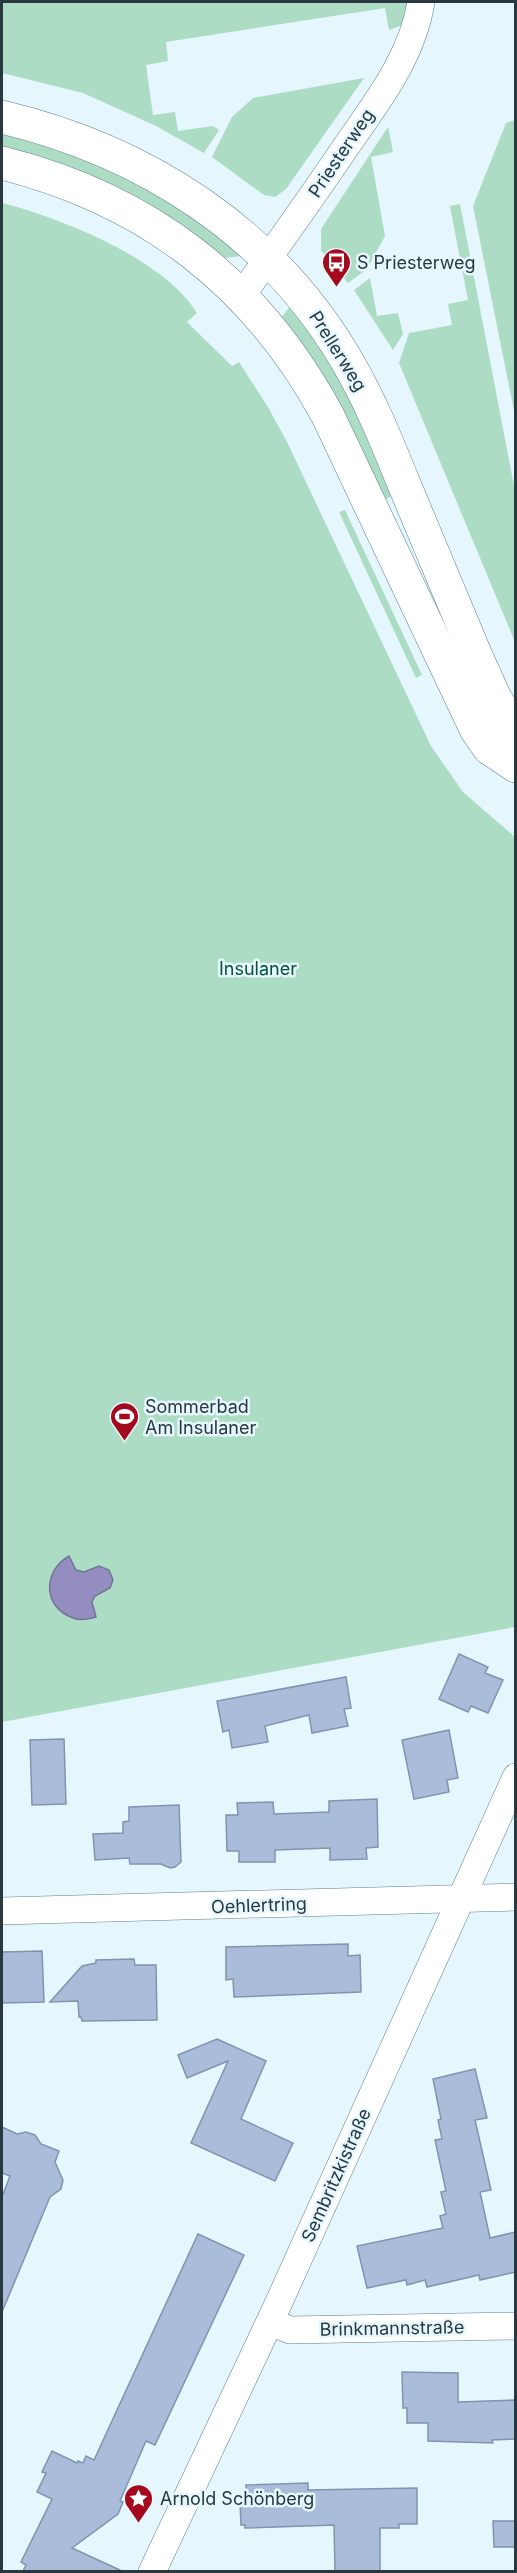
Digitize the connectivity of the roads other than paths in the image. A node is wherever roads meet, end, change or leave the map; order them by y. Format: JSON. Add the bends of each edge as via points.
{"nodes":[{"id":1,"x":421,"y":2,"type":"edge"},
{"id":2,"x":2,"y":117,"type":"edge"},
{"id":3,"x":2,"y":163,"type":"edge"},
{"id":4,"x":267,"y":259,"type":"junction"},
{"id":5,"x":242,"y":295,"type":"junction"},
{"id":6,"x":516,"y":734,"type":"edge"},
{"id":7,"x":516,"y":766,"type":"edge"},
{"id":8,"x":516,"y":1777,"type":"edge"},
{"id":9,"x":516,"y":1897,"type":"edge"},
{"id":10,"x":459,"y":1899,"type":"junction"},
{"id":11,"x":2,"y":1911,"type":"edge"},
{"id":12,"x":270,"y":2322,"type":"junction"},
{"id":13,"x":516,"y":2326,"type":"edge"},
{"id":14,"x":152,"y":2571,"type":"edge"}],
"edges":[{"from":1,"to":4,"type":"street","name":"Priesterweg","via":[[403,60]]},
{"from":2,"to":4,"type":"main road","name":"Prellerweg","via":[[81,140],[145,169],[216,215]]},
{"from":3,"to":5,"type":"main road","via":[[55,178],[135,213],[171,236]]},
{"from":4,"to":5,"type":"street","name":"Priesterweg"},
{"from":4,"to":6,"type":"main road","name":"Prellerweg","via":[[312,310],[358,380],[476,656]]},
{"from":5,"to":7,"type":"main road","via":[[293,357],[328,416],[476,729],[489,748]]},
{"from":8,"to":10,"type":"street","name":"Sembritzkistraße"},
{"from":9,"to":10,"type":"street","name":"Oehlertring"},
{"from":10,"to":11,"type":"street","name":"Oehlertring"},
{"from":10,"to":12,"type":"street","name":"Sembritzkistraße"},
{"from":12,"to":13,"type":"street","name":"Brinkmannstraße","via":[[290,2330]]},
{"from":12,"to":14,"type":"street","name":"Sembritzkistraße"}]}
